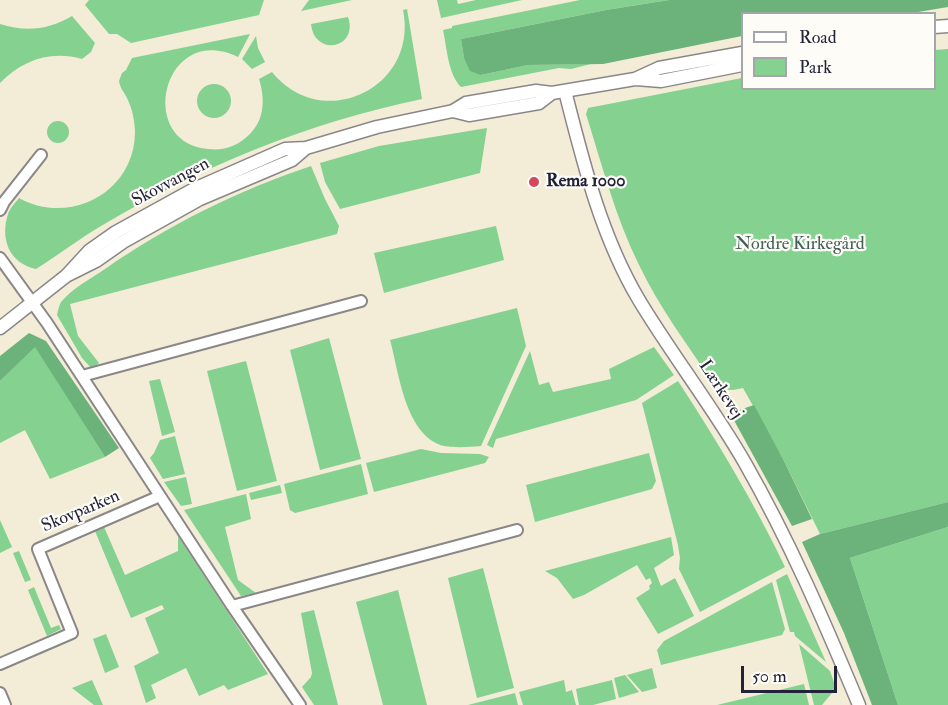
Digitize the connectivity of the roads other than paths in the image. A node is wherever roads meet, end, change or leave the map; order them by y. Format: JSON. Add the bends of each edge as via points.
{"nodes":[{"id":1,"x":741,"y":53,"type":"edge"},
{"id":2,"x":741,"y":65,"type":"edge"},
{"id":3,"x":635,"y":79,"type":"junction"},
{"id":4,"x":559,"y":92,"type":"junction"},
{"id":5,"x":41,"y":155,"type":"dead end"},
{"id":6,"x":0,"y":210,"type":"edge"},
{"id":7,"x":0,"y":258,"type":"edge"},
{"id":8,"x":32,"y":301,"type":"junction"},
{"id":9,"x":361,"y":301,"type":"dead end"},
{"id":10,"x":0,"y":328,"type":"edge"},
{"id":11,"x":82,"y":376,"type":"junction"},
{"id":12,"x":160,"y":496,"type":"junction"},
{"id":13,"x":517,"y":530,"type":"dead end"},
{"id":14,"x":232,"y":606,"type":"junction"},
{"id":15,"x":0,"y":664,"type":"edge"},
{"id":16,"x":0,"y":693,"type":"edge"},
{"id":17,"x":5,"y":705,"type":"edge"},
{"id":18,"x":300,"y":705,"type":"edge"},
{"id":19,"x":858,"y":705,"type":"edge"}],
"edges":[{"from":1,"to":3,"type":"street","name":"Skovvangen","via":[[659,68]]},
{"from":2,"to":3,"type":"street","name":"Skovvangen","via":[[661,81]]},
{"from":3,"to":4,"type":"street","name":"Skovvangen"},
{"from":4,"to":8,"type":"street","name":"Skovvangen","via":[[539,102],[469,116],[453,111],[377,127],[306,148],[292,160],[200,199],[66,276]]},
{"from":4,"to":19,"type":"street","name":"Lærkevej","via":[[614,250],[638,299],[713,409],[785,536]]},
{"from":5,"to":6,"type":"street"},
{"from":7,"to":8,"type":"street"},
{"from":8,"to":10,"type":"street","name":"Skovvangen"},
{"from":8,"to":11,"type":"street"},
{"from":9,"to":11,"type":"street"},
{"from":11,"to":12,"type":"street"},
{"from":12,"to":14,"type":"street"},
{"from":12,"to":15,"type":"street","name":"Skovparken","via":[[38,549],[72,633]]},
{"from":13,"to":14,"type":"street"},
{"from":14,"to":18,"type":"street"},
{"from":16,"to":17,"type":"street"}]}
